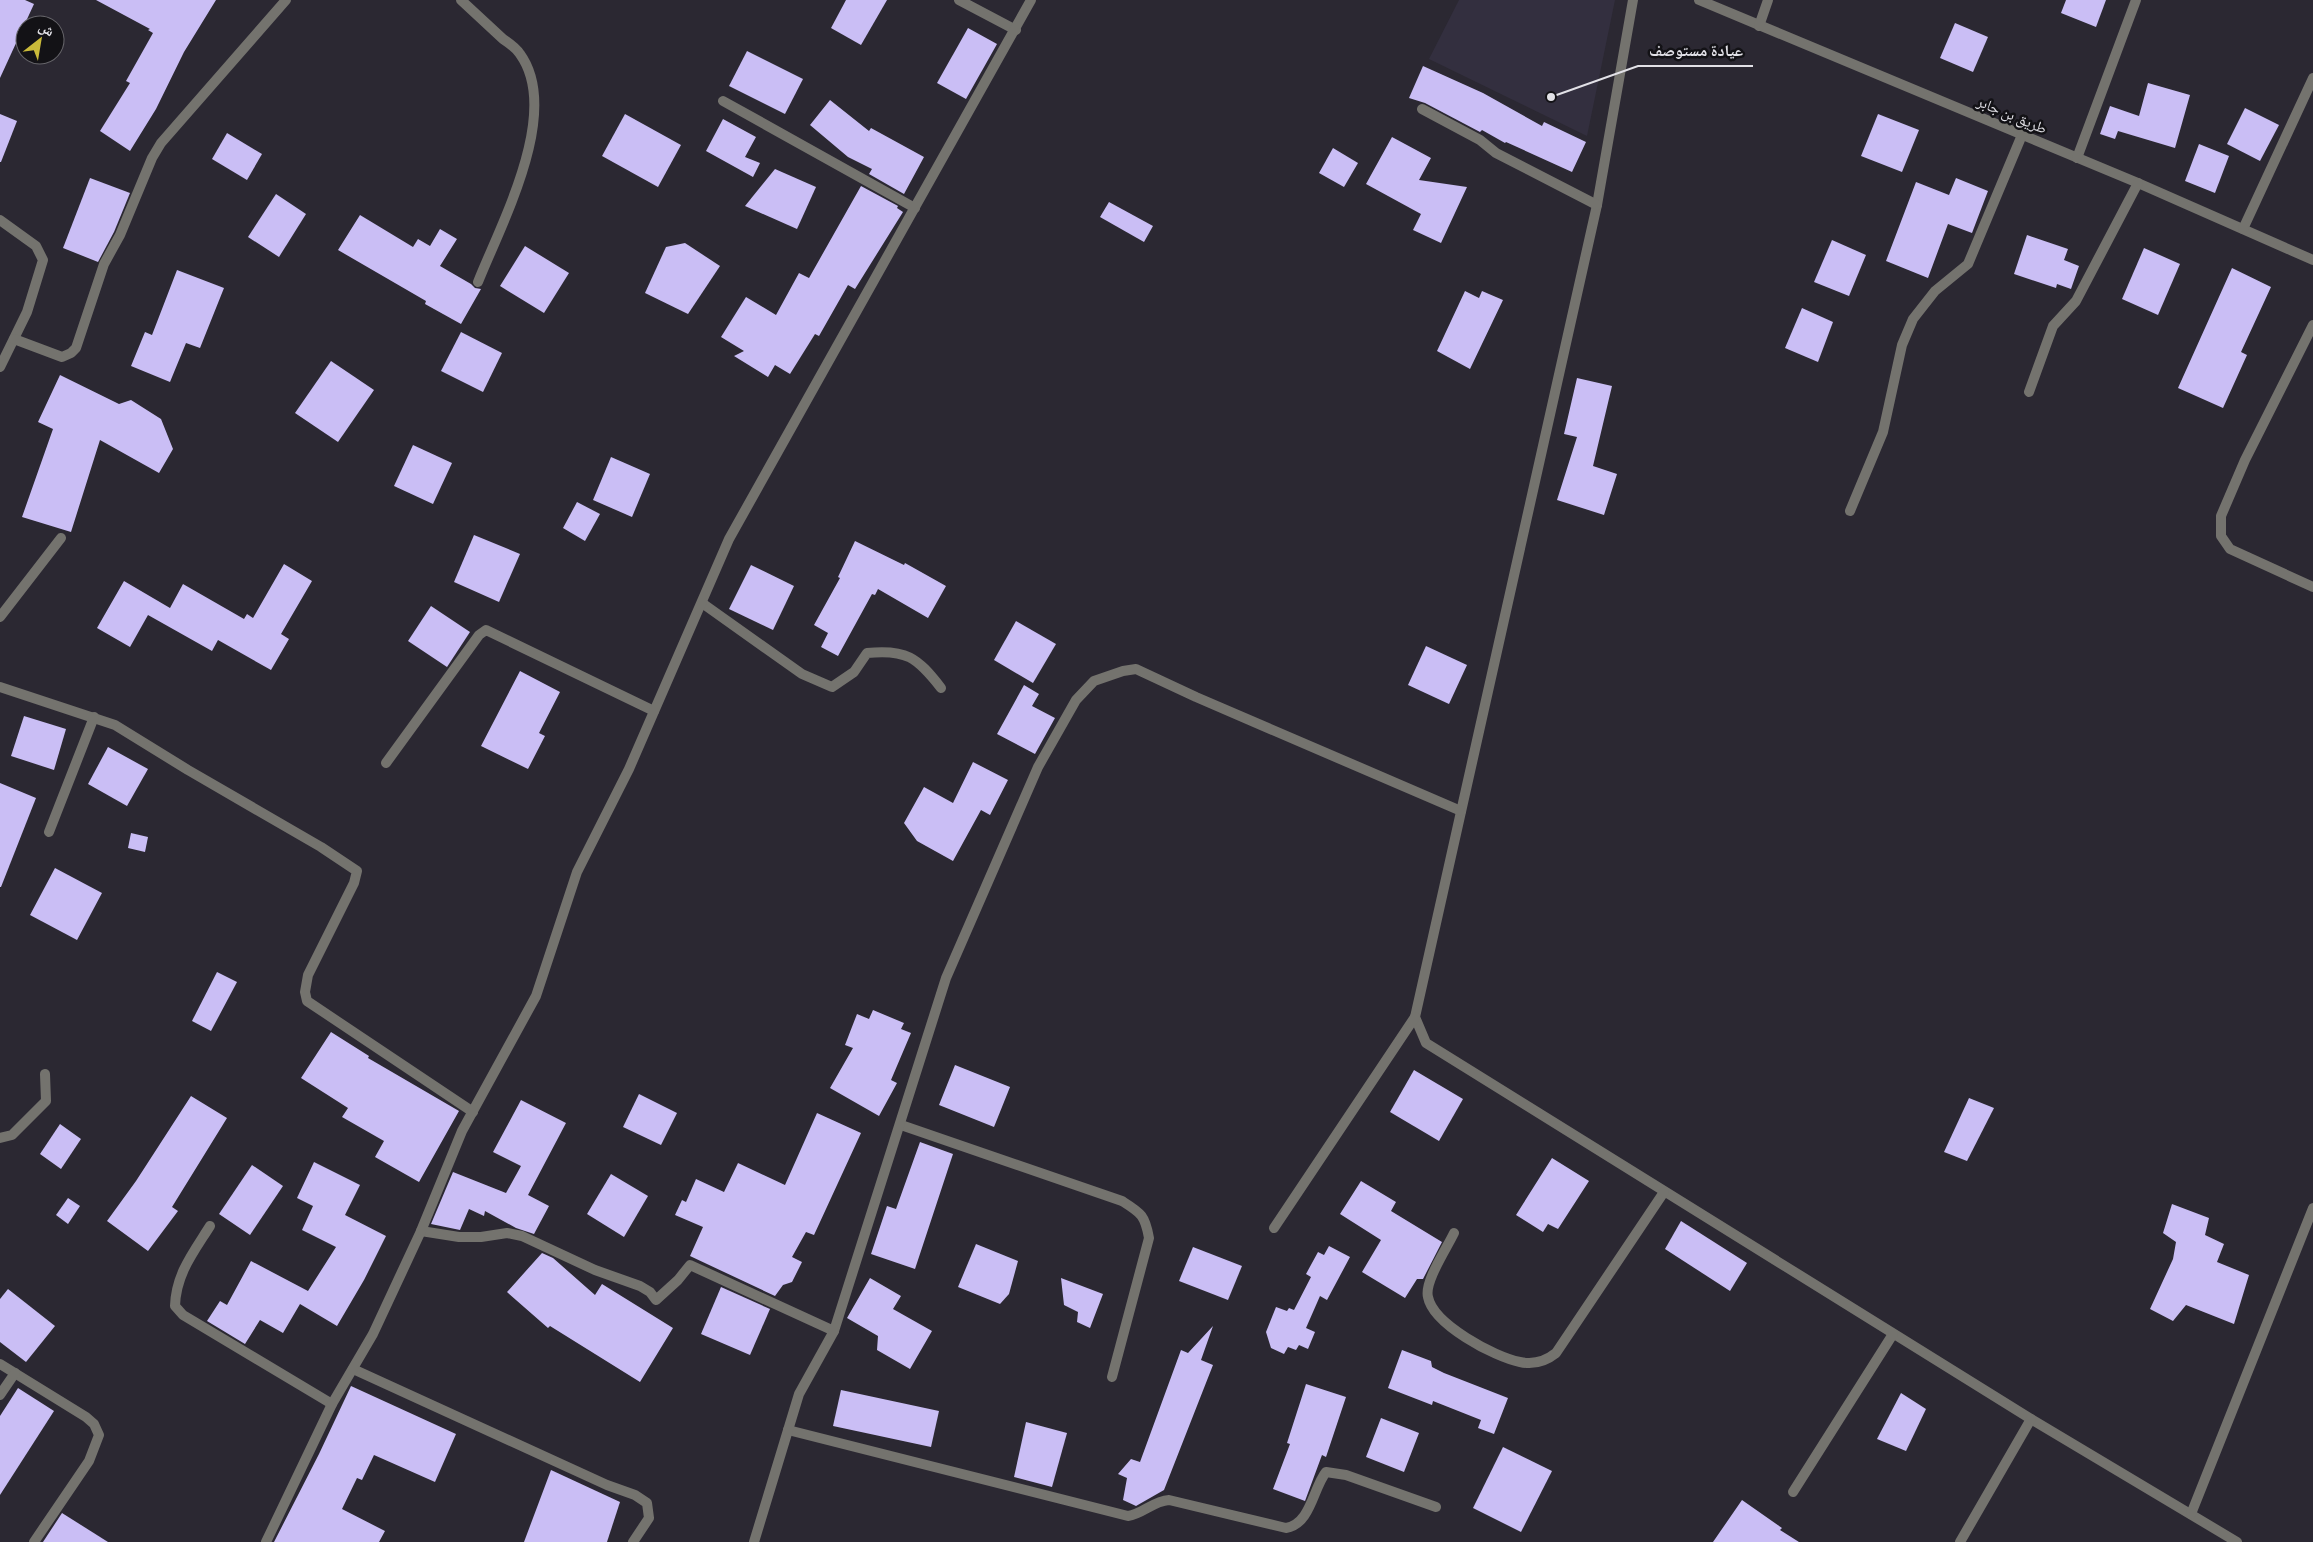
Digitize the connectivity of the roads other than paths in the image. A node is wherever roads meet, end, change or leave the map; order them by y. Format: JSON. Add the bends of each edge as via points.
{"nodes":[{"id":1,"x":286,"y":0,"type":"edge"},
{"id":2,"x":461,"y":0,"type":"edge"},
{"id":3,"x":959,"y":0,"type":"edge"},
{"id":4,"x":1031,"y":0,"type":"edge"},
{"id":5,"x":1633,"y":0,"type":"edge"},
{"id":6,"x":1699,"y":0,"type":"edge"},
{"id":7,"x":1768,"y":0,"type":"edge"},
{"id":8,"x":2136,"y":0,"type":"edge"},
{"id":9,"x":1759,"y":26,"type":"junction"},
{"id":10,"x":1016,"y":30,"type":"junction"},
{"id":11,"x":2313,"y":78,"type":"edge"},
{"id":12,"x":723,"y":101,"type":"dead end"},
{"id":13,"x":1422,"y":109,"type":"dead end"},
{"id":14,"x":2022,"y":135,"type":"junction"},
{"id":15,"x":2077,"y":158,"type":"junction"},
{"id":16,"x":2138,"y":183,"type":"junction"},
{"id":17,"x":1597,"y":205,"type":"junction"},
{"id":18,"x":915,"y":208,"type":"junction"},
{"id":19,"x":0,"y":220,"type":"edge"},
{"id":20,"x":2243,"y":229,"type":"junction"},
{"id":21,"x":2313,"y":260,"type":"edge"},
{"id":22,"x":478,"y":282,"type":"dead end"},
{"id":23,"x":2313,"y":325,"type":"edge"},
{"id":24,"x":14,"y":339,"type":"junction"},
{"id":25,"x":0,"y":367,"type":"edge"},
{"id":26,"x":2029,"y":392,"type":"dead end"},
{"id":27,"x":1850,"y":511,"type":"dead end"},
{"id":28,"x":62,"y":538,"type":"dead end"},
{"id":29,"x":2313,"y":587,"type":"edge"},
{"id":30,"x":702,"y":603,"type":"junction"},
{"id":31,"x":0,"y":617,"type":"edge"},
{"id":32,"x":0,"y":687,"type":"edge"},
{"id":33,"x":941,"y":688,"type":"dead end"},
{"id":34,"x":654,"y":711,"type":"junction"},
{"id":35,"x":94,"y":717,"type":"junction"},
{"id":36,"x":386,"y":763,"type":"dead end"},
{"id":37,"x":1461,"y":811,"type":"junction"},
{"id":38,"x":49,"y":832,"type":"dead end"},
{"id":39,"x":1414,"y":1017,"type":"junction"},
{"id":40,"x":45,"y":1074,"type":"dead end"},
{"id":41,"x":472,"y":1112,"type":"junction"},
{"id":42,"x":901,"y":1125,"type":"junction"},
{"id":43,"x":0,"y":1138,"type":"edge"},
{"id":44,"x":1664,"y":1192,"type":"junction"},
{"id":45,"x":2313,"y":1208,"type":"edge"},
{"id":46,"x":210,"y":1226,"type":"dead end"},
{"id":47,"x":1274,"y":1228,"type":"dead end"},
{"id":48,"x":420,"y":1231,"type":"junction"},
{"id":49,"x":1454,"y":1234,"type":"dead end"},
{"id":50,"x":834,"y":1331,"type":"junction"},
{"id":51,"x":1893,"y":1334,"type":"junction"},
{"id":52,"x":0,"y":1364,"type":"edge"},
{"id":53,"x":353,"y":1370,"type":"junction"},
{"id":54,"x":15,"y":1373,"type":"junction"},
{"id":55,"x":1112,"y":1377,"type":"dead end"},
{"id":56,"x":0,"y":1394,"type":"edge"},
{"id":57,"x":332,"y":1404,"type":"junction"},
{"id":58,"x":2031,"y":1419,"type":"junction"},
{"id":59,"x":788,"y":1430,"type":"junction"},
{"id":60,"x":1792,"y":1492,"type":"dead end"},
{"id":61,"x":1436,"y":1508,"type":"dead end"},
{"id":62,"x":2191,"y":1514,"type":"junction"},
{"id":63,"x":34,"y":1542,"type":"edge"},
{"id":64,"x":266,"y":1542,"type":"edge"},
{"id":65,"x":633,"y":1542,"type":"edge"},
{"id":66,"x":754,"y":1542,"type":"edge"},
{"id":67,"x":1960,"y":1542,"type":"edge"},
{"id":68,"x":2237,"y":1542,"type":"edge"}],
"edges":[{"from":1,"to":24,"type":"street","via":[[161,143],[104,264],[76,348],[62,357]]},
{"from":2,"to":22,"type":"street","via":[[520,54],[536,100],[524,167]]},
{"from":3,"to":10,"type":"street"},
{"from":4,"to":10,"type":"street"},
{"from":5,"to":17,"type":"street"},
{"from":6,"to":9,"type":"street","name":"طريق بن جابر"},
{"from":7,"to":9,"type":"street"},
{"from":8,"to":15,"type":"street"},
{"from":9,"to":14,"type":"street","name":"طريق بن جابر"},
{"from":10,"to":18,"type":"street"},
{"from":11,"to":20,"type":"street"},
{"from":12,"to":18,"type":"street"},
{"from":13,"to":17,"type":"street","via":[[1480,140],[1496,154]]},
{"from":14,"to":15,"type":"street","name":"طريق بن جابر"},
{"from":14,"to":27,"type":"street","via":[[1968,264],[1935,290],[1913,319],[1902,345],[1883,432]]},
{"from":15,"to":16,"type":"street","name":"طريق بن جابر"},
{"from":16,"to":20,"type":"street","name":"طريق بن جابر"},
{"from":16,"to":26,"type":"street","via":[[2076,301],[2053,326]]},
{"from":17,"to":37,"type":"street"},
{"from":18,"to":30,"type":"street","via":[[729,539]]},
{"from":19,"to":24,"type":"street","via":[[36,246],[43,260],[27,312]]},
{"from":20,"to":21,"type":"street","name":"طريق بن جابر"},
{"from":23,"to":29,"type":"street","via":[[2245,460],[2221,516],[2221,536],[2230,549]]},
{"from":24,"to":25,"type":"street"},
{"from":28,"to":31,"type":"street"},
{"from":30,"to":33,"type":"street","via":[[802,674],[832,687],[854,672],[867,653],[890,650],[907,654],[930,673]]},
{"from":30,"to":34,"type":"street"},
{"from":32,"to":35,"type":"street"},
{"from":34,"to":36,"type":"street","via":[[486,630],[479,635]]},
{"from":34,"to":41,"type":"street","via":[[577,872],[536,996]]},
{"from":35,"to":38,"type":"street"},
{"from":35,"to":41,"type":"street","via":[[116,725],[357,871],[308,975],[307,1001]]},
{"from":37,"to":39,"type":"street"},
{"from":37,"to":42,"type":"street","via":[[1136,669],[1094,681],[1076,700],[1038,767],[946,978]]},
{"from":39,"to":44,"type":"street","via":[[1426,1043]]},
{"from":39,"to":47,"type":"street"},
{"from":40,"to":43,"type":"street","via":[[46,1101],[12,1135]]},
{"from":41,"to":48,"type":"street"},
{"from":42,"to":50,"type":"street"},
{"from":42,"to":55,"type":"street","via":[[1122,1201],[1146,1219],[1149,1238]]},
{"from":44,"to":49,"type":"street","via":[[1556,1353],[1545,1362],[1520,1362],[1482,1348],[1434,1311],[1427,1296],[1429,1283]]},
{"from":44,"to":51,"type":"street"},
{"from":45,"to":62,"type":"street"},
{"from":46,"to":57,"type":"street","via":[[180,1274],[176,1306],[183,1314]]},
{"from":48,"to":50,"type":"street","via":[[459,1237],[507,1233],[522,1236],[595,1270],[640,1286],[656,1300],[690,1265]]},
{"from":48,"to":53,"type":"street"},
{"from":50,"to":59,"type":"street","via":[[799,1394]]},
{"from":51,"to":58,"type":"street"},
{"from":51,"to":60,"type":"street"},
{"from":52,"to":54,"type":"street"},
{"from":53,"to":57,"type":"street"},
{"from":53,"to":65,"type":"street","via":[[635,1495],[647,1504],[649,1518]]},
{"from":54,"to":56,"type":"street"},
{"from":54,"to":63,"type":"street","via":[[86,1418],[94,1424],[99,1435],[89,1461]]},
{"from":57,"to":64,"type":"street"},
{"from":58,"to":62,"type":"street"},
{"from":58,"to":67,"type":"street"},
{"from":59,"to":61,"type":"street","via":[[1128,1516],[1140,1513],[1160,1500],[1168,1500],[1292,1527],[1304,1516],[1326,1472],[1346,1475]]},
{"from":59,"to":66,"type":"street"},
{"from":62,"to":68,"type":"street"}]}
